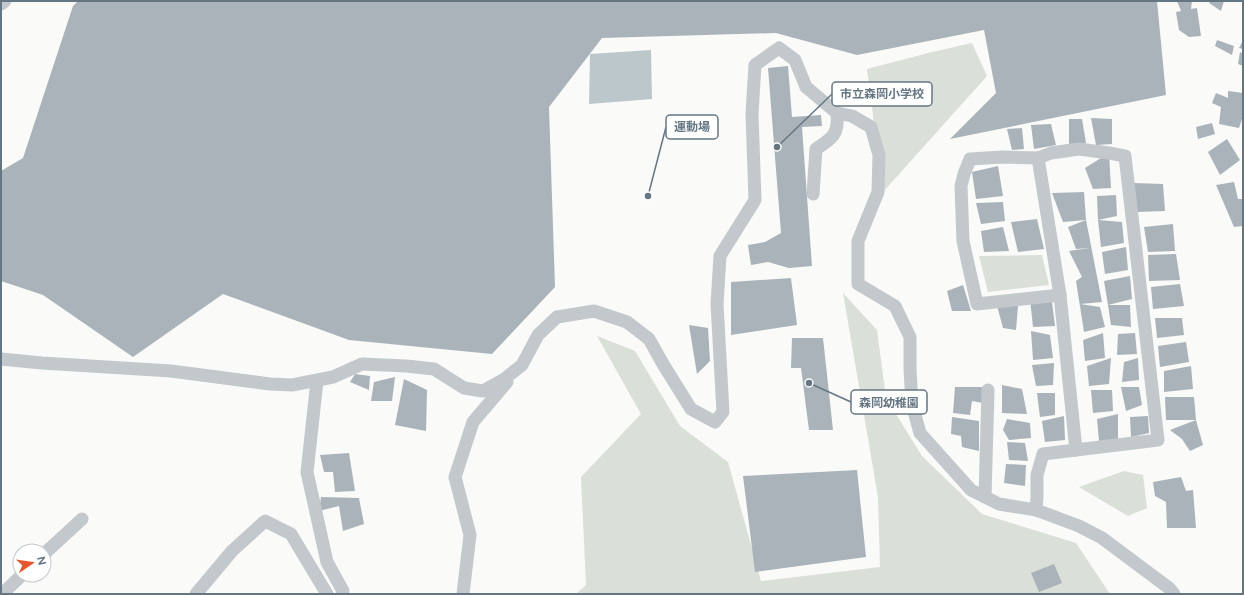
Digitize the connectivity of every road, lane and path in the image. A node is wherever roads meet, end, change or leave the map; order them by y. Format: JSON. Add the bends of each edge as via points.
{"nodes":[{"id":1,"x":5,"y":1,"type":"edge"},
{"id":2,"x":1,"y":4,"type":"edge"},
{"id":3,"x":837,"y":113,"type":"junction"},
{"id":4,"x":1038,"y":158,"type":"junction"},
{"id":5,"x":813,"y":194,"type":"dead end"},
{"id":6,"x":1060,"y":295,"type":"junction"},
{"id":7,"x":1,"y":359,"type":"edge"},
{"id":8,"x":522,"y":365,"type":"junction"},
{"id":9,"x":317,"y":381,"type":"junction"},
{"id":10,"x":988,"y":390,"type":"dead end"},
{"id":11,"x":1076,"y":450,"type":"junction"},
{"id":12,"x":985,"y":497,"type":"junction"},
{"id":13,"x":1036,"y":510,"type":"junction"},
{"id":14,"x":82,"y":519,"type":"dead end"},
{"id":15,"x":52,"y":547,"type":"edge"},
{"id":16,"x":14,"y":583,"type":"edge"},
{"id":17,"x":2,"y":594,"type":"edge"},
{"id":18,"x":196,"y":594,"type":"edge"},
{"id":19,"x":327,"y":594,"type":"edge"},
{"id":20,"x":342,"y":594,"type":"edge"},
{"id":21,"x":463,"y":594,"type":"edge"},
{"id":22,"x":1174,"y":594,"type":"edge"}],
"edges":[{"from":1,"to":2,"type":"street"},
{"from":3,"to":5,"type":"street","via":[[838,125],[832,139],[816,149]]},
{"from":3,"to":8,"type":"street","via":[[806,87],[795,60],[779,48],[755,65],[752,114],[755,200],[720,256],[717,304],[723,412],[715,422],[692,409],[649,338],[627,322],[594,311],[558,317],[538,335]]},
{"from":3,"to":12,"type":"street","via":[[852,116],[871,126],[879,155],[878,192],[858,241],[858,284],[894,306],[910,337],[912,404],[920,433],[971,490]]},
{"from":4,"to":6,"type":"street"},
{"from":4,"to":6,"type":"street","via":[[970,158],[961,186],[963,241],[977,304]]},
{"from":4,"to":11,"type":"street","via":[[1050,153],[1079,150],[1125,156],[1158,440]]},
{"from":6,"to":11,"type":"street"},
{"from":7,"to":9,"type":"street","via":[[171,370],[285,385]]},
{"from":8,"to":9,"type":"street","via":[[504,380],[483,391],[464,388],[434,369],[406,366],[362,364]]},
{"from":8,"to":21,"type":"street","via":[[473,422],[455,477],[470,535]]},
{"from":9,"to":20,"type":"street","via":[[307,472],[327,562],[343,591]]},
{"from":10,"to":12,"type":"street"},
{"from":11,"to":13,"type":"street","via":[[1043,454],[1037,475]]},
{"from":12,"to":13,"type":"street","via":[[999,504]]},
{"from":13,"to":22,"type":"street","via":[[1079,526],[1102,538]]},
{"from":14,"to":15,"type":"street"},
{"from":16,"to":17,"type":"street"},
{"from":18,"to":19,"type":"street","via":[[232,551],[265,521],[291,534]]}]}
